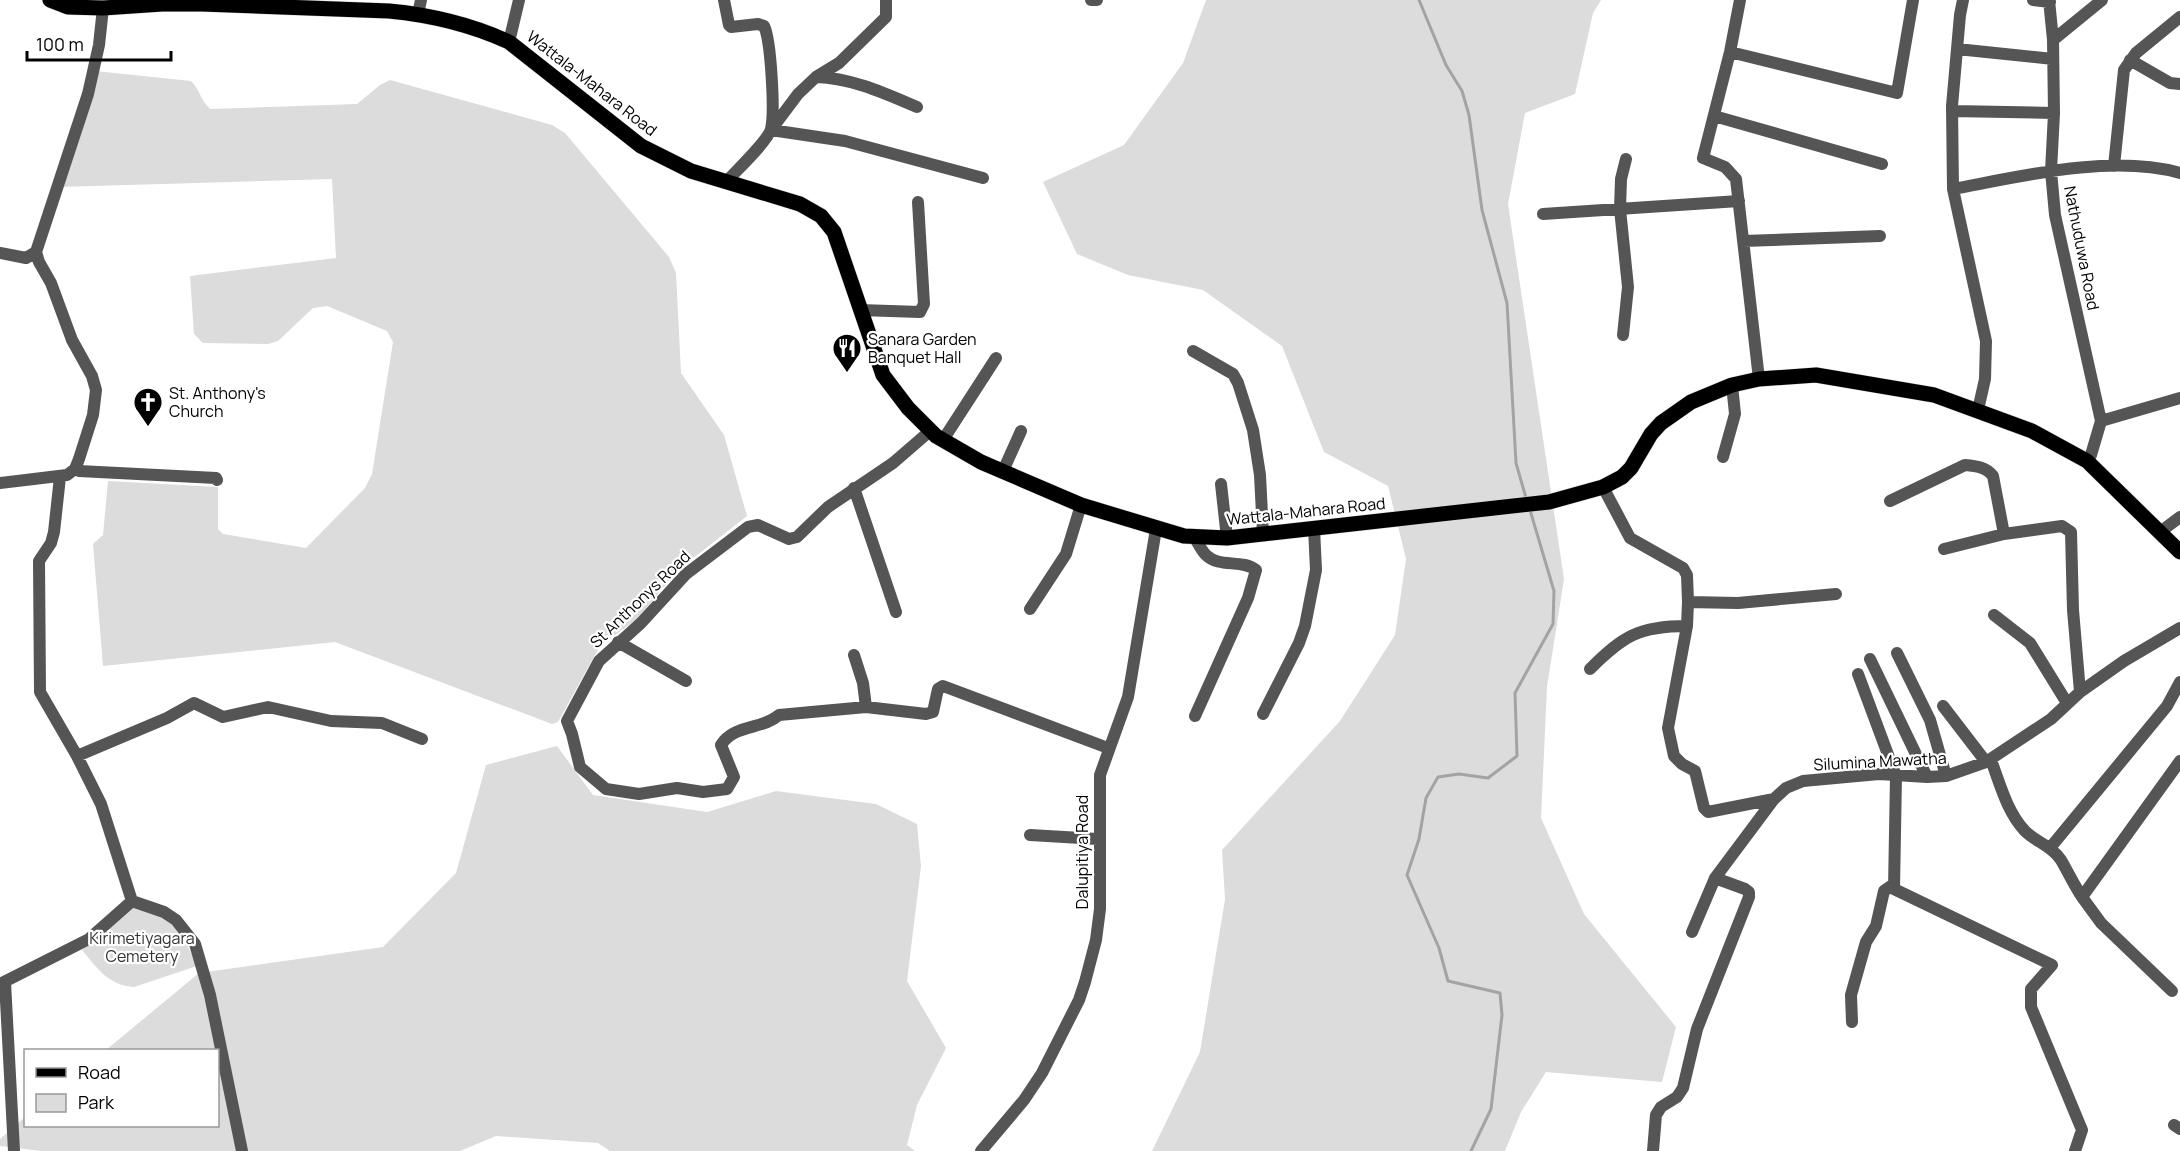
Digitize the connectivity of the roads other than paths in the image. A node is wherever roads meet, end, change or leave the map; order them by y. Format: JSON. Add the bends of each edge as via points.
{"nodes":[{"id":1,"x":50,"y":0,"type":"edge"},
{"id":2,"x":519,"y":0,"type":"edge"},
{"id":3,"x":724,"y":0,"type":"edge"},
{"id":4,"x":886,"y":0,"type":"edge"},
{"id":5,"x":1091,"y":0,"type":"edge"},
{"id":6,"x":1097,"y":0,"type":"edge"},
{"id":7,"x":1740,"y":0,"type":"edge"},
{"id":8,"x":1913,"y":0,"type":"edge"},
{"id":9,"x":1963,"y":0,"type":"edge"},
{"id":10,"x":2033,"y":0,"type":"edge"},
{"id":11,"x":2102,"y":0,"type":"edge"},
{"id":12,"x":2050,"y":1,"type":"edge"},
{"id":13,"x":318,"y":4,"type":"edge"},
{"id":14,"x":108,"y":5,"type":"edge"},
{"id":15,"x":390,"y":5,"type":"edge"},
{"id":16,"x":420,"y":7,"type":"edge"},
{"id":17,"x":2180,"y":17,"type":"edge"},
{"id":18,"x":2053,"y":40,"type":"junction"},
{"id":19,"x":509,"y":42,"type":"junction"},
{"id":20,"x":1957,"y":49,"type":"junction"},
{"id":21,"x":1730,"y":52,"type":"junction"},
{"id":22,"x":2053,"y":59,"type":"junction"},
{"id":23,"x":2130,"y":60,"type":"junction"},
{"id":24,"x":816,"y":76,"type":"junction"},
{"id":25,"x":2180,"y":84,"type":"edge"},
{"id":26,"x":917,"y":107,"type":"dead end"},
{"id":27,"x":1952,"y":111,"type":"junction"},
{"id":28,"x":2054,"y":112,"type":"junction"},
{"id":29,"x":1714,"y":116,"type":"junction"},
{"id":30,"x":771,"y":130,"type":"junction"},
{"id":31,"x":1626,"y":159,"type":"dead end"},
{"id":32,"x":1882,"y":164,"type":"dead end"},
{"id":33,"x":2114,"y":166,"type":"junction"},
{"id":34,"x":2051,"y":171,"type":"junction"},
{"id":35,"x":2180,"y":173,"type":"edge"},
{"id":36,"x":983,"y":178,"type":"dead end"},
{"id":37,"x":726,"y":183,"type":"junction"},
{"id":38,"x":1953,"y":189,"type":"junction"},
{"id":39,"x":1738,"y":201,"type":"junction"},
{"id":40,"x":918,"y":202,"type":"dead end"},
{"id":41,"x":1620,"y":209,"type":"junction"},
{"id":42,"x":1543,"y":214,"type":"dead end"},
{"id":43,"x":1880,"y":236,"type":"dead end"},
{"id":44,"x":1743,"y":241,"type":"junction"},
{"id":45,"x":36,"y":252,"type":"junction"},
{"id":46,"x":0,"y":253,"type":"edge"},
{"id":47,"x":860,"y":310,"type":"junction"},
{"id":48,"x":1623,"y":335,"type":"dead end"},
{"id":49,"x":1193,"y":351,"type":"dead end"},
{"id":50,"x":996,"y":358,"type":"dead end"},
{"id":51,"x":1759,"y":379,"type":"junction"},
{"id":52,"x":1732,"y":385,"type":"junction"},
{"id":53,"x":2180,"y":398,"type":"edge"},
{"id":54,"x":1978,"y":410,"type":"junction"},
{"id":55,"x":2101,"y":421,"type":"junction"},
{"id":56,"x":930,"y":431,"type":"junction"},
{"id":57,"x":1021,"y":431,"type":"dead end"},
{"id":58,"x":943,"y":440,"type":"junction"},
{"id":59,"x":1723,"y":457,"type":"dead end"},
{"id":60,"x":2087,"y":461,"type":"junction"},
{"id":61,"x":75,"y":469,"type":"junction"},
{"id":62,"x":1003,"y":471,"type":"junction"},
{"id":63,"x":60,"y":477,"type":"junction"},
{"id":64,"x":217,"y":480,"type":"dead end"},
{"id":65,"x":0,"y":483,"type":"edge"},
{"id":66,"x":1221,"y":484,"type":"dead end"},
{"id":67,"x":1603,"y":487,"type":"junction"},
{"id":68,"x":854,"y":489,"type":"junction"},
{"id":69,"x":1890,"y":501,"type":"dead end"},
{"id":70,"x":1081,"y":505,"type":"junction"},
{"id":71,"x":2180,"y":517,"type":"edge"},
{"id":72,"x":1314,"y":528,"type":"junction"},
{"id":73,"x":1156,"y":529,"type":"junction"},
{"id":74,"x":2160,"y":532,"type":"junction"},
{"id":75,"x":1263,"y":534,"type":"junction"},
{"id":76,"x":2004,"y":534,"type":"junction"},
{"id":77,"x":1193,"y":535,"type":"junction"},
{"id":78,"x":1227,"y":538,"type":"junction"},
{"id":79,"x":1944,"y":549,"type":"dead end"},
{"id":80,"x":2180,"y":552,"type":"edge"},
{"id":81,"x":1836,"y":594,"type":"dead end"},
{"id":82,"x":1688,"y":602,"type":"junction"},
{"id":83,"x":1030,"y":609,"type":"dead end"},
{"id":84,"x":896,"y":612,"type":"dead end"},
{"id":85,"x":1994,"y":615,"type":"dead end"},
{"id":86,"x":1686,"y":626,"type":"junction"},
{"id":87,"x":2180,"y":628,"type":"edge"},
{"id":88,"x":618,"y":642,"type":"junction"},
{"id":89,"x":1897,"y":653,"type":"dead end"},
{"id":90,"x":854,"y":655,"type":"dead end"},
{"id":91,"x":1870,"y":659,"type":"dead end"},
{"id":92,"x":1590,"y":669,"type":"dead end"},
{"id":93,"x":1858,"y":674,"type":"dead end"},
{"id":94,"x":686,"y":681,"type":"dead end"},
{"id":95,"x":2180,"y":681,"type":"edge"},
{"id":96,"x":2080,"y":692,"type":"junction"},
{"id":97,"x":2067,"y":703,"type":"junction"},
{"id":98,"x":1943,"y":706,"type":"dead end"},
{"id":99,"x":866,"y":707,"type":"junction"},
{"id":100,"x":1263,"y":714,"type":"dead end"},
{"id":101,"x":1195,"y":716,"type":"dead end"},
{"id":102,"x":422,"y":739,"type":"dead end"},
{"id":103,"x":1108,"y":748,"type":"junction"},
{"id":104,"x":77,"y":756,"type":"junction"},
{"id":105,"x":1989,"y":761,"type":"junction"},
{"id":106,"x":2180,"y":761,"type":"edge"},
{"id":107,"x":1896,"y":776,"type":"junction"},
{"id":108,"x":1946,"y":776,"type":"junction"},
{"id":109,"x":2175,"y":776,"type":"edge"},
{"id":110,"x":1927,"y":777,"type":"junction"},
{"id":111,"x":1774,"y":800,"type":"junction"},
{"id":112,"x":1030,"y":835,"type":"dead end"},
{"id":113,"x":1098,"y":839,"type":"junction"},
{"id":114,"x":2050,"y":848,"type":"junction"},
{"id":115,"x":1715,"y":878,"type":"junction"},
{"id":116,"x":1894,"y":884,"type":"junction"},
{"id":117,"x":2082,"y":897,"type":"junction"},
{"id":118,"x":132,"y":901,"type":"junction"},
{"id":119,"x":1692,"y":932,"type":"dead end"},
{"id":120,"x":2,"y":983,"type":"edge"},
{"id":121,"x":2172,"y":991,"type":"dead end"},
{"id":122,"x":1852,"y":1022,"type":"dead end"},
{"id":123,"x":14,"y":1151,"type":"edge"},
{"id":124,"x":242,"y":1151,"type":"edge"},
{"id":125,"x":981,"y":1151,"type":"edge"},
{"id":126,"x":1653,"y":1151,"type":"edge"},
{"id":127,"x":2075,"y":1151,"type":"edge"}],
"edges":[{"from":1,"to":14,"type":"main road","name":"Wattala-Mahara Road","via":[[68,7]]},
{"from":2,"to":19,"type":"street"},
{"from":3,"to":30,"type":"street","via":[[731,27],[758,24],[767,33]]},
{"from":4,"to":24,"type":"street","via":[[886,17],[839,63]]},
{"from":5,"to":6,"type":"street"},
{"from":7,"to":21,"type":"street"},
{"from":8,"to":21,"type":"street","via":[[1897,93]]},
{"from":9,"to":20,"type":"street"},
{"from":10,"to":12,"type":"street"},
{"from":11,"to":18,"type":"street"},
{"from":12,"to":18,"type":"street","name":"Nathuduwa Road"},
{"from":13,"to":14,"type":"main road","name":"Wattala-Mahara Road"},
{"from":13,"to":15,"type":"main road","name":"Wattala-Mahara Road"},
{"from":14,"to":45,"type":"street","via":[[88,94]]},
{"from":15,"to":16,"type":"main road","name":"Wattala-Mahara Road"},
{"from":16,"to":19,"type":"main road","name":"Wattala-Mahara Road"},
{"from":17,"to":23,"type":"street"},
{"from":18,"to":22,"type":"street","name":"Nathuduwa Road"},
{"from":19,"to":37,"type":"main road","name":"Wattala-Mahara Road","via":[[641,146]]},
{"from":20,"to":22,"type":"street"},
{"from":20,"to":27,"type":"street"},
{"from":21,"to":29,"type":"street"},
{"from":22,"to":28,"type":"street","name":"Nathuduwa Road"},
{"from":23,"to":25,"type":"street","via":[[2170,83]]},
{"from":23,"to":33,"type":"street","via":[[2124,70]]},
{"from":24,"to":26,"type":"street","via":[[872,88]]},
{"from":24,"to":30,"type":"street"},
{"from":27,"to":28,"type":"street"},
{"from":27,"to":38,"type":"street"},
{"from":28,"to":34,"type":"street","name":"Nathuduwa Road"},
{"from":29,"to":32,"type":"street"},
{"from":29,"to":39,"type":"street","via":[[1704,158],[1725,167],[1736,179]]},
{"from":30,"to":36,"type":"street","via":[[846,141]]},
{"from":30,"to":37,"type":"street"},
{"from":31,"to":41,"type":"street"},
{"from":33,"to":34,"type":"street"},
{"from":33,"to":35,"type":"street","via":[[2144,166]]},
{"from":34,"to":38,"type":"street"},
{"from":34,"to":55,"type":"street","name":"Nathuduwa Road","via":[[2055,215]]},
{"from":37,"to":47,"type":"main road","name":"Wattala-Mahara Road","via":[[800,204],[821,216],[834,232]]},
{"from":38,"to":54,"type":"street","via":[[1986,341]]},
{"from":39,"to":41,"type":"street"},
{"from":39,"to":44,"type":"street"},
{"from":40,"to":47,"type":"street","via":[[924,304],[920,312]]},
{"from":41,"to":42,"type":"street"},
{"from":41,"to":48,"type":"street","via":[[1628,287]]},
{"from":43,"to":44,"type":"street"},
{"from":44,"to":51,"type":"street"},
{"from":45,"to":46,"type":"street","via":[[26,258]]},
{"from":45,"to":61,"type":"street","via":[[96,390],[93,415]]},
{"from":47,"to":56,"type":"main road","name":"Wattala-Mahara Road","via":[[883,375]]},
{"from":49,"to":75,"type":"street","via":[[1233,374],[1238,383],[1253,430]]},
{"from":50,"to":58,"type":"street"},
{"from":51,"to":52,"type":"main road","name":"Wattala-Mahara Road"},
{"from":51,"to":54,"type":"main road","name":"Wattala-Mahara Road","via":[[1816,375],[1934,395]]},
{"from":52,"to":59,"type":"street","via":[[1735,414]]},
{"from":52,"to":67,"type":"main road","name":"Wattala-Mahara Road","via":[[1672,413],[1651,434],[1623,477]]},
{"from":53,"to":55,"type":"street"},
{"from":54,"to":60,"type":"main road","name":"Wattala-Mahara Road","via":[[2032,431]]},
{"from":55,"to":60,"type":"street","name":"Nathuduwa Road"},
{"from":56,"to":58,"type":"main road","name":"Wattala-Mahara Road"},
{"from":56,"to":68,"type":"street","name":"St Anthonys Road"},
{"from":57,"to":62,"type":"street"},
{"from":58,"to":62,"type":"main road","name":"Wattala-Mahara Road"},
{"from":60,"to":74,"type":"main road","name":"Wattala-Mahara Road"},
{"from":61,"to":63,"type":"street"},
{"from":61,"to":64,"type":"street"},
{"from":62,"to":70,"type":"main road","name":"Wattala-Mahara Road"},
{"from":63,"to":65,"type":"street"},
{"from":63,"to":104,"type":"street","via":[[54,532],[39,561],[40,692]]},
{"from":66,"to":78,"type":"street"},
{"from":67,"to":72,"type":"main road","name":"Wattala-Mahara Road","via":[[1549,502]]},
{"from":67,"to":82,"type":"street","name":"Silumina Mawatha","via":[[1630,538],[1683,568],[1687,574]]},
{"from":68,"to":84,"type":"street"},
{"from":68,"to":88,"type":"street","name":"St Anthonys Road","via":[[797,537],[789,539],[758,525],[748,527],[686,574]]},
{"from":69,"to":76,"type":"street","via":[[1965,465],[1974,465],[1993,476]]},
{"from":70,"to":73,"type":"main road","name":"Wattala-Mahara Road"},
{"from":70,"to":83,"type":"street","via":[[1066,555]]},
{"from":71,"to":74,"type":"street"},
{"from":72,"to":75,"type":"main road","name":"Wattala-Mahara Road"},
{"from":72,"to":100,"type":"street","via":[[1316,570],[1305,626]]},
{"from":73,"to":77,"type":"main road","name":"Wattala-Mahara Road"},
{"from":73,"to":103,"type":"street","name":"Dalupitiya Road","via":[[1128,697]]},
{"from":74,"to":80,"type":"main road","name":"Wattala-Mahara Road"},
{"from":75,"to":78,"type":"main road","name":"Wattala-Mahara Road"},
{"from":76,"to":79,"type":"street"},
{"from":76,"to":96,"type":"street","via":[[2062,525],[2072,532]]},
{"from":77,"to":78,"type":"main road","name":"Wattala-Mahara Road"},
{"from":77,"to":101,"type":"street","via":[[1207,556],[1216,561],[1256,570],[1248,598]]},
{"from":81,"to":82,"type":"street","via":[[1738,603]]},
{"from":82,"to":86,"type":"street","name":"Silumina Mawatha"},
{"from":85,"to":97,"type":"street","via":[[2030,643]]},
{"from":86,"to":92,"type":"street","via":[[1635,633],[1613,646]]},
{"from":86,"to":111,"type":"street","name":"Silumina Mawatha","via":[[1668,728],[1674,756],[1695,771],[1708,812]]},
{"from":87,"to":96,"type":"street","name":"Silumina Mawatha"},
{"from":88,"to":94,"type":"street"},
{"from":88,"to":99,"type":"street","name":"St Anthonys Road","via":[[599,661],[567,721],[580,767],[606,789],[639,794],[676,788],[703,792],[727,789],[734,777],[721,745],[726,737],[771,723],[779,715]]},
{"from":89,"to":108,"type":"street","via":[[1930,720]]},
{"from":90,"to":99,"type":"street"},
{"from":91,"to":110,"type":"street"},
{"from":93,"to":107,"type":"street"},
{"from":95,"to":114,"type":"street","via":[[2167,706]]},
{"from":96,"to":97,"type":"street","name":"Silumina Mawatha"},
{"from":97,"to":105,"type":"street","name":"Silumina Mawatha"},
{"from":98,"to":105,"type":"street"},
{"from":99,"to":103,"type":"street","via":[[926,714],[933,712],[938,689],[943,686]]},
{"from":102,"to":104,"type":"street","via":[[382,723],[331,720],[268,707],[223,717],[194,704]]},
{"from":103,"to":113,"type":"street","name":"Dalupitiya Road","via":[[1100,775]]},
{"from":104,"to":118,"type":"street","via":[[101,804]]},
{"from":105,"to":108,"type":"street","name":"Silumina Mawatha"},
{"from":105,"to":114,"type":"street","via":[[2006,801],[2025,831]]},
{"from":106,"to":109,"type":"street"},
{"from":107,"to":110,"type":"street","name":"Silumina Mawatha"},
{"from":107,"to":111,"type":"street","name":"Silumina Mawatha","via":[[1803,781],[1786,788]]},
{"from":107,"to":116,"type":"street"},
{"from":108,"to":110,"type":"street","name":"Silumina Mawatha"},
{"from":109,"to":117,"type":"street"},
{"from":111,"to":115,"type":"street"},
{"from":112,"to":113,"type":"street"},
{"from":113,"to":125,"type":"street","name":"Dalupitiya Road","via":[[1100,909],[1096,940],[1079,1000],[1036,1082]]},
{"from":114,"to":117,"type":"street"},
{"from":115,"to":119,"type":"street"},
{"from":115,"to":126,"type":"street","via":[[1745,889],[1749,897],[1697,1029],[1683,1088],[1656,1115]]},
{"from":116,"to":122,"type":"street","via":[[1884,891],[1876,926],[1866,942],[1851,995]]},
{"from":116,"to":127,"type":"street","via":[[1894,889],[2052,965],[2031,989],[2031,1008],[2082,1130]]},
{"from":117,"to":121,"type":"street"},
{"from":118,"to":120,"type":"street","via":[[88,939]]},
{"from":118,"to":124,"type":"street","via":[[176,920],[195,944],[210,995]]},
{"from":120,"to":123,"type":"street"}]}
